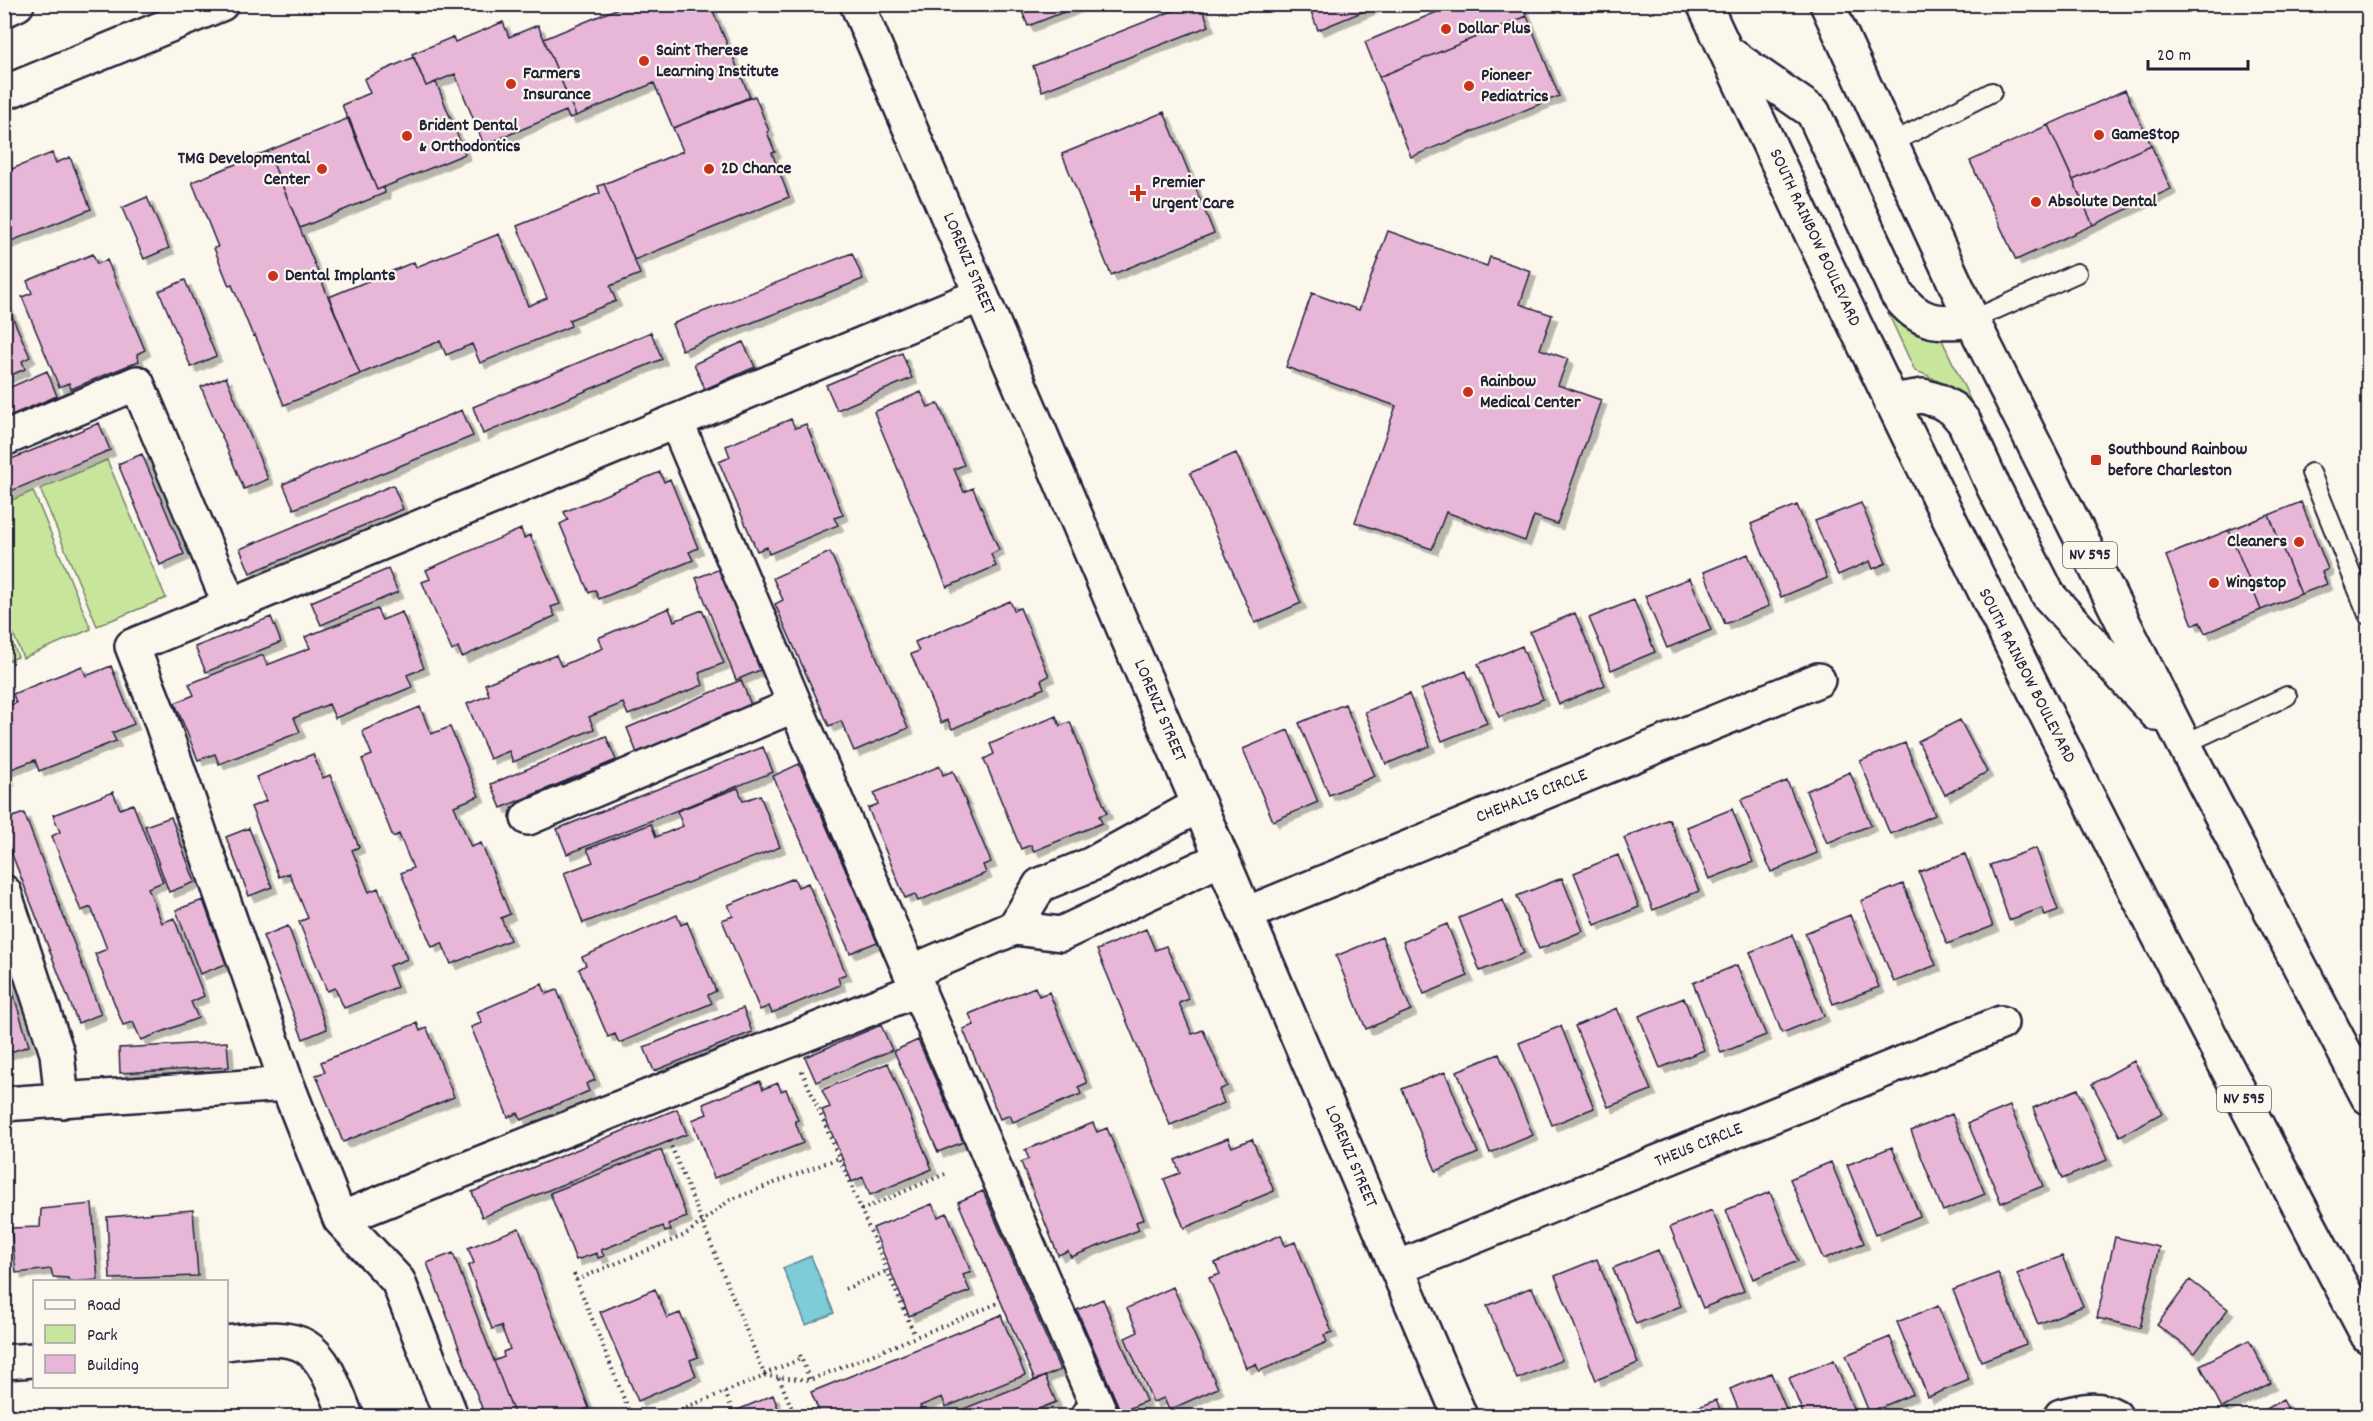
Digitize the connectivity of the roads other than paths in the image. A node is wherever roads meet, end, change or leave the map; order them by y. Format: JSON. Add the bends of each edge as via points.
{"nodes":[{"id":1,"x":17,"y":4,"type":"edge"},
{"id":2,"x":221,"y":4,"type":"edge"},
{"id":3,"x":857,"y":4,"type":"edge"},
{"id":4,"x":1704,"y":4,"type":"edge"},
{"id":5,"x":1827,"y":4,"type":"edge"},
{"id":6,"x":4,"y":10,"type":"edge"},
{"id":7,"x":1725,"y":50,"type":"junction"},
{"id":8,"x":1992,"y":92,"type":"dead end"},
{"id":9,"x":4,"y":93,"type":"edge"},
{"id":10,"x":1891,"y":143,"type":"junction"},
{"id":11,"x":2077,"y":273,"type":"dead end"},
{"id":12,"x":981,"y":295,"type":"junction"},
{"id":13,"x":1972,"y":320,"type":"junction"},
{"id":14,"x":1890,"y":401,"type":"junction"},
{"id":15,"x":676,"y":420,"type":"junction"},
{"id":16,"x":4,"y":439,"type":"edge"},
{"id":17,"x":2311,"y":472,"type":"dead end"},
{"id":18,"x":230,"y":606,"type":"junction"},
{"id":19,"x":2368,"y":615,"type":"edge"},
{"id":20,"x":1818,"y":680,"type":"dead end"},
{"id":21,"x":2287,"y":696,"type":"dead end"},
{"id":22,"x":795,"y":705,"type":"junction"},
{"id":23,"x":2184,"y":744,"type":"junction"},
{"id":24,"x":1199,"y":805,"type":"junction"},
{"id":25,"x":528,"y":818,"type":"dead end"},
{"id":26,"x":1222,"y":858,"type":"junction"},
{"id":27,"x":4,"y":892,"type":"edge"},
{"id":28,"x":1246,"y":914,"type":"junction"},
{"id":29,"x":1014,"y":928,"type":"junction"},
{"id":30,"x":915,"y":981,"type":"junction"},
{"id":31,"x":2001,"y":1023,"type":"dead end"},
{"id":32,"x":286,"y":1084,"type":"junction"},
{"id":33,"x":2368,"y":1097,"type":"edge"},
{"id":34,"x":62,"y":1101,"type":"junction"},
{"id":35,"x":4,"y":1104,"type":"edge"},
{"id":36,"x":340,"y":1219,"type":"junction"},
{"id":37,"x":1397,"y":1268,"type":"junction"},
{"id":38,"x":2360,"y":1298,"type":"edge"},
{"id":39,"x":2368,"y":1336,"type":"edge"},
{"id":40,"x":228,"y":1343,"type":"edge"},
{"id":41,"x":33,"y":1360,"type":"edge"},
{"id":42,"x":4,"y":1362,"type":"edge"},
{"id":43,"x":2109,"y":1413,"type":"edge"},
{"id":44,"x":346,"y":1416,"type":"edge"},
{"id":45,"x":451,"y":1416,"type":"edge"},
{"id":46,"x":1088,"y":1416,"type":"edge"},
{"id":47,"x":1460,"y":1416,"type":"edge"},
{"id":48,"x":2061,"y":1416,"type":"edge"}],
"edges":[{"from":1,"to":6,"type":"street"},
{"from":2,"to":9,"type":"street"},
{"from":3,"to":12,"type":"street","name":"LORENZI STREET"},
{"from":4,"to":7,"type":"street","name":"SOUTH RAINBOW BOULEVARD","number":"NV 595"},
{"from":5,"to":10,"type":"street","number":"NV 595"},
{"from":7,"to":13,"type":"street","via":[[1813,112],[1907,308],[1921,318],[1938,322]]},
{"from":7,"to":14,"type":"street","name":"SOUTH RAINBOW BOULEVARD","number":"NV 595"},
{"from":8,"to":10,"type":"lane"},
{"from":10,"to":13,"type":"street","number":"NV 595"},
{"from":11,"to":13,"type":"lane"},
{"from":12,"to":15,"type":"street"},
{"from":12,"to":24,"type":"street","name":"LORENZI STREET"},
{"from":13,"to":23,"type":"street","number":"NV 595"},
{"from":14,"to":23,"type":"street","via":[[1923,396],[1953,409],[1964,422],[2049,596]]},
{"from":14,"to":38,"type":"street","name":"SOUTH RAINBOW BOULEVARD","number":"NV 595","via":[[2136,896]]},
{"from":15,"to":18,"type":"street"},
{"from":15,"to":22,"type":"street"},
{"from":16,"to":18,"type":"street","via":[[137,383]]},
{"from":17,"to":19,"type":"lane"},
{"from":18,"to":32,"type":"street","via":[[132,646]]},
{"from":20,"to":28,"type":"street","name":"CHEHALIS CIRCLE"},
{"from":21,"to":23,"type":"lane"},
{"from":22,"to":25,"type":"street"},
{"from":22,"to":30,"type":"street"},
{"from":23,"to":33,"type":"street","number":"NV 595"},
{"from":24,"to":26,"type":"street","name":"LORENZI STREET"},
{"from":24,"to":29,"type":"street","via":[[1092,864],[1040,885]]},
{"from":26,"to":28,"type":"street","name":"LORENZI STREET"},
{"from":26,"to":29,"type":"street","via":[[1061,934]]},
{"from":27,"to":34,"type":"street","via":[[57,1053]]},
{"from":28,"to":37,"type":"street","name":"LORENZI STREET"},
{"from":29,"to":30,"type":"street"},
{"from":30,"to":36,"type":"street"},
{"from":30,"to":46,"type":"street","via":[[1100,1412]]},
{"from":31,"to":37,"type":"street","name":"THEUS CIRCLE"},
{"from":32,"to":34,"type":"street"},
{"from":32,"to":36,"type":"street"},
{"from":34,"to":35,"type":"street"},
{"from":36,"to":45,"type":"street","via":[[398,1281]]},
{"from":37,"to":47,"type":"street","name":"LORENZI STREET"},
{"from":38,"to":39,"type":"street","name":"SOUTH RAINBOW BOULEVARD","number":"NV 595"},
{"from":40,"to":44,"type":"street","via":[[272,1337],[305,1346],[328,1372]]},
{"from":41,"to":42,"type":"street"},
{"from":43,"to":48,"type":"street","via":[[2088,1410]]}]}
